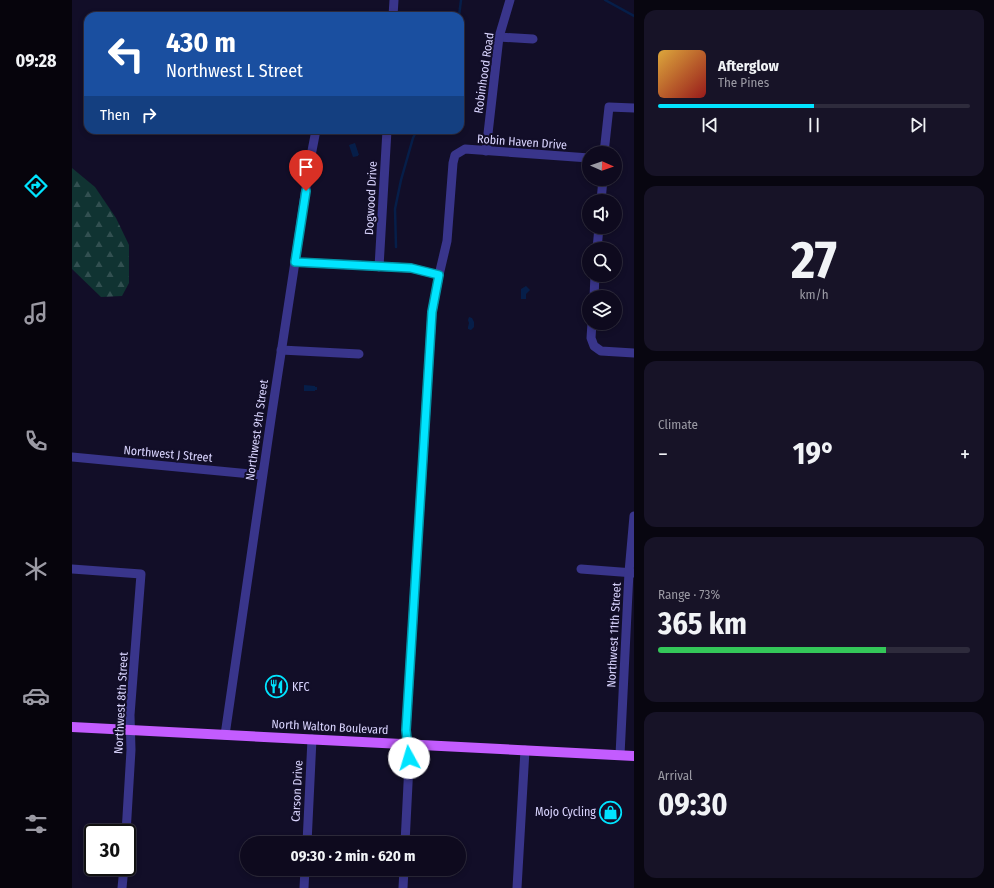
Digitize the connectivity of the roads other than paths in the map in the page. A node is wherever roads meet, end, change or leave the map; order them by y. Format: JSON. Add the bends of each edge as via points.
{"nodes":[{"id":1,"x":394,"y":0,"type":"edge"},
{"id":2,"x":510,"y":0,"type":"edge"},
{"id":3,"x":393,"y":12,"type":"edge"},
{"id":4,"x":499,"y":37,"type":"junction"},
{"id":5,"x":533,"y":39,"type":"dead end"},
{"id":6,"x":634,"y":108,"type":"edge"},
{"id":7,"x":315,"y":134,"type":"edge"},
{"id":8,"x":387,"y":134,"type":"edge"},
{"id":9,"x":605,"y":146,"type":"edge"},
{"id":10,"x":486,"y":151,"type":"junction"},
{"id":11,"x":582,"y":158,"type":"edge"},
{"id":12,"x":295,"y":262,"type":"junction"},
{"id":13,"x":379,"y":266,"type":"junction"},
{"id":14,"x":439,"y":275,"type":"junction"},
{"id":15,"x":592,"y":330,"type":"edge"},
{"id":16,"x":281,"y":350,"type":"junction"},
{"id":17,"x":359,"y":354,"type":"dead end"},
{"id":18,"x":634,"y":354,"type":"edge"},
{"id":19,"x":72,"y":457,"type":"edge"},
{"id":20,"x":262,"y":475,"type":"junction"},
{"id":21,"x":634,"y":516,"type":"edge"},
{"id":22,"x":72,"y":569,"type":"edge"},
{"id":23,"x":581,"y":569,"type":"dead end"},
{"id":24,"x":632,"y":573,"type":"edge"},
{"id":25,"x":72,"y":727,"type":"edge"},
{"id":26,"x":130,"y":730,"type":"junction"},
{"id":27,"x":225,"y":735,"type":"junction"},
{"id":28,"x":312,"y":739,"type":"junction"},
{"id":29,"x":407,"y":744,"type":"junction"},
{"id":30,"x":525,"y":750,"type":"junction"},
{"id":31,"x":620,"y":755,"type":"junction"},
{"id":32,"x":634,"y":756,"type":"edge"},
{"id":33,"x":127,"y":824,"type":"edge"},
{"id":34,"x":307,"y":836,"type":"edge"},
{"id":35,"x":405,"y":836,"type":"edge"},
{"id":36,"x":123,"y":876,"type":"edge"},
{"id":37,"x":305,"y":876,"type":"edge"},
{"id":38,"x":404,"y":876,"type":"edge"},
{"id":39,"x":122,"y":888,"type":"edge"},
{"id":40,"x":304,"y":888,"type":"edge"},
{"id":41,"x":403,"y":888,"type":"edge"},
{"id":42,"x":517,"y":888,"type":"edge"}],
"edges":[{"from":1,"to":3,"type":"street"},
{"from":2,"to":4,"type":"street","name":"Robinhood Road"},
{"from":4,"to":5,"type":"street"},
{"from":4,"to":10,"type":"street","name":"Robinhood Road"},
{"from":6,"to":9,"type":"street","via":[[609,107]]},
{"from":7,"to":12,"type":"street","name":"Northwest 9th Street"},
{"from":8,"to":13,"type":"street","name":"Dogwood Drive"},
{"from":10,"to":11,"type":"street","name":"Robin Haven Drive"},
{"from":10,"to":14,"type":"street","name":"Robin Haven Drive","via":[[465,150],[455,155],[452,163],[447,242]]},
{"from":12,"to":13,"type":"street"},
{"from":12,"to":16,"type":"street","name":"Northwest 9th Street"},
{"from":13,"to":14,"type":"street","via":[[411,268]]},
{"from":14,"to":29,"type":"street","via":[[432,312]]},
{"from":15,"to":18,"type":"street","via":[[594,346],[601,351]]},
{"from":16,"to":17,"type":"street"},
{"from":16,"to":20,"type":"street","name":"Northwest 9th Street"},
{"from":19,"to":20,"type":"street","name":"Northwest J Street"},
{"from":20,"to":27,"type":"street","name":"Northwest 9th Street"},
{"from":21,"to":24,"type":"street","name":"Northwest 11th Street"},
{"from":22,"to":26,"type":"street","name":"Northwest 8th Street","via":[[141,574]]},
{"from":23,"to":24,"type":"street"},
{"from":24,"to":31,"type":"street","name":"Northwest 11th Street"},
{"from":25,"to":26,"type":"main road","name":"North Walton Boulevard"},
{"from":26,"to":27,"type":"main road","name":"North Walton Boulevard"},
{"from":26,"to":33,"type":"street","name":"Northwest 8th Street"},
{"from":27,"to":28,"type":"main road","name":"North Walton Boulevard"},
{"from":28,"to":29,"type":"main road","name":"North Walton Boulevard"},
{"from":28,"to":34,"type":"street","name":"Carson Drive"},
{"from":29,"to":30,"type":"main road","name":"North Walton Boulevard"},
{"from":29,"to":35,"type":"street","via":[[409,764]]},
{"from":30,"to":31,"type":"main road","name":"North Walton Boulevard"},
{"from":30,"to":42,"type":"street"},
{"from":31,"to":32,"type":"main road","name":"North Walton Boulevard"},
{"from":36,"to":39,"type":"street"},
{"from":37,"to":40,"type":"street"},
{"from":38,"to":41,"type":"street"}]}
